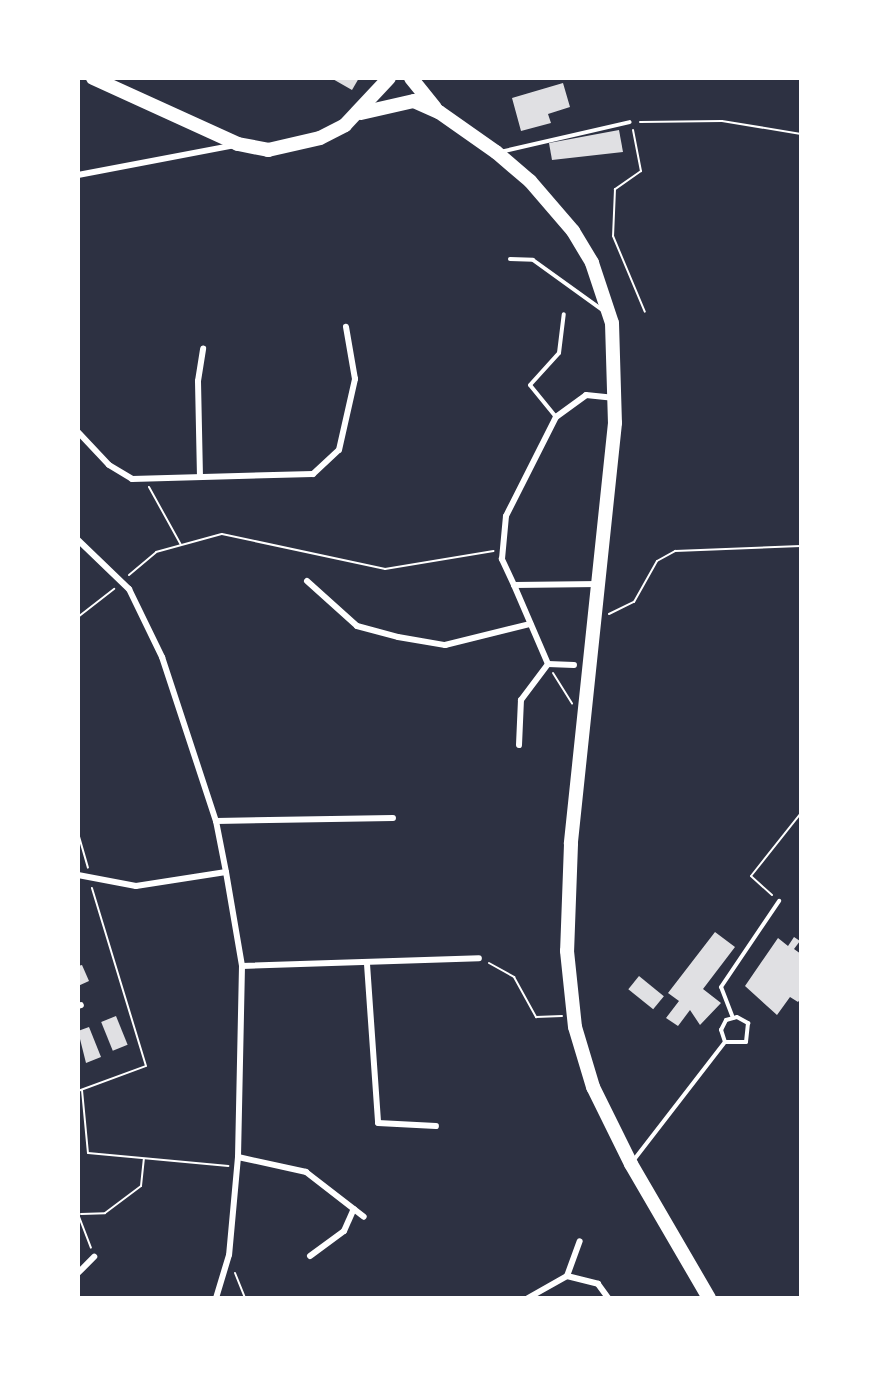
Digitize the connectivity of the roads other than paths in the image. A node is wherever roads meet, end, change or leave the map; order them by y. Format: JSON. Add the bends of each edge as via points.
{"nodes":[{"id":1,"x":93,"y":78,"type":"edge"},
{"id":2,"x":389,"y":78,"type":"edge"},
{"id":3,"x":411,"y":78,"type":"edge"},
{"id":4,"x":439,"y":112,"type":"junction"},
{"id":5,"x":361,"y":113,"type":"junction"},
{"id":6,"x":630,"y":122,"type":"road end"},
{"id":7,"x":238,"y":144,"type":"junction"},
{"id":8,"x":496,"y":152,"type":"junction"},
{"id":9,"x":78,"y":175,"type":"edge"},
{"id":10,"x":510,"y":260,"type":"dead end"},
{"id":11,"x":564,"y":314,"type":"dead end"},
{"id":12,"x":610,"y":315,"type":"junction"},
{"id":13,"x":346,"y":327,"type":"dead end"},
{"id":14,"x":203,"y":348,"type":"dead end"},
{"id":15,"x":615,"y":398,"type":"junction"},
{"id":16,"x":556,"y":417,"type":"junction"},
{"id":17,"x":78,"y":432,"type":"edge"},
{"id":18,"x":200,"y":477,"type":"junction"},
{"id":19,"x":78,"y":540,"type":"edge"},
{"id":20,"x":307,"y":581,"type":"dead end"},
{"id":21,"x":600,"y":584,"type":"junction"},
{"id":22,"x":514,"y":585,"type":"junction"},
{"id":23,"x":530,"y":624,"type":"junction"},
{"id":24,"x":548,"y":664,"type":"junction"},
{"id":25,"x":574,"y":665,"type":"dead end"},
{"id":26,"x":519,"y":745,"type":"dead end"},
{"id":27,"x":393,"y":818,"type":"dead end"},
{"id":28,"x":216,"y":821,"type":"junction"},
{"id":29,"x":226,"y":872,"type":"junction"},
{"id":30,"x":78,"y":875,"type":"edge"},
{"id":31,"x":779,"y":901,"type":"road end"},
{"id":32,"x":479,"y":958,"type":"road end"},
{"id":33,"x":368,"y":964,"type":"junction"},
{"id":34,"x":242,"y":966,"type":"junction"},
{"id":35,"x":733,"y":1018,"type":"junction"},
{"id":36,"x":725,"y":1042,"type":"junction"},
{"id":37,"x":436,"y":1126,"type":"dead end"},
{"id":38,"x":238,"y":1157,"type":"junction"},
{"id":39,"x":630,"y":1164,"type":"junction"},
{"id":40,"x":354,"y":1209,"type":"junction"},
{"id":41,"x":364,"y":1217,"type":"dead end"},
{"id":42,"x":580,"y":1241,"type":"dead end"},
{"id":43,"x":310,"y":1256,"type":"dead end"},
{"id":44,"x":94,"y":1257,"type":"road end"},
{"id":45,"x":78,"y":1273,"type":"edge"},
{"id":46,"x":567,"y":1276,"type":"junction"},
{"id":47,"x":216,"y":1298,"type":"edge"},
{"id":48,"x":528,"y":1298,"type":"edge"},
{"id":49,"x":609,"y":1298,"type":"edge"},
{"id":50,"x":709,"y":1298,"type":"edge"}],
"edges":[{"from":1,"to":7,"type":"main road"},
{"from":2,"to":5,"type":"main road"},
{"from":3,"to":4,"type":"main road"},
{"from":4,"to":5,"type":"main road","via":[[414,101]]},
{"from":4,"to":8,"type":"main road"},
{"from":5,"to":7,"type":"main road","via":[[297,145],[268,150]]},
{"from":6,"to":8,"type":"lane"},
{"from":7,"to":9,"type":"street","via":[[221,151]]},
{"from":8,"to":12,"type":"main road","via":[[530,181],[573,231],[592,263]]},
{"from":10,"to":12,"type":"lane","via":[[533,260]]},
{"from":11,"to":16,"type":"lane","via":[[559,353],[530,385]]},
{"from":12,"to":15,"type":"main road"},
{"from":13,"to":18,"type":"street","via":[[355,379],[334,459],[303,476]]},
{"from":14,"to":18,"type":"street","via":[[198,381]]},
{"from":15,"to":16,"type":"street","via":[[586,395]]},
{"from":15,"to":21,"type":"main road"},
{"from":16,"to":22,"type":"street","via":[[506,516],[502,550]]},
{"from":17,"to":18,"type":"street","via":[[121,475],[145,480]]},
{"from":19,"to":28,"type":"street","via":[[122,582],[162,657]]},
{"from":20,"to":23,"type":"street","via":[[357,626],[398,638],[445,645]]},
{"from":21,"to":22,"type":"street"},
{"from":21,"to":39,"type":"main road","via":[[584,725],[567,951],[573,1014],[593,1087]]},
{"from":22,"to":23,"type":"street"},
{"from":23,"to":24,"type":"street"},
{"from":24,"to":25,"type":"street"},
{"from":24,"to":26,"type":"street","via":[[521,700]]},
{"from":27,"to":28,"type":"street"},
{"from":28,"to":29,"type":"street"},
{"from":29,"to":30,"type":"street","via":[[136,886]]},
{"from":29,"to":34,"type":"street"},
{"from":31,"to":35,"type":"lane","via":[[720,987]]},
{"from":32,"to":33,"type":"street"},
{"from":33,"to":34,"type":"street"},
{"from":33,"to":37,"type":"street","via":[[378,1123]]},
{"from":34,"to":38,"type":"street"},
{"from":35,"to":36,"type":"lane","via":[[722,1030]]},
{"from":35,"to":36,"type":"lane","via":[[748,1023],[750,1032],[746,1042]]},
{"from":36,"to":39,"type":"lane"},
{"from":38,"to":40,"type":"street","via":[[306,1172]]},
{"from":38,"to":47,"type":"street","via":[[229,1255]]},
{"from":39,"to":50,"type":"main road"},
{"from":40,"to":41,"type":"street"},
{"from":40,"to":43,"type":"street","via":[[344,1231]]},
{"from":42,"to":46,"type":"street"},
{"from":44,"to":45,"type":"street"},
{"from":46,"to":48,"type":"street"},
{"from":46,"to":49,"type":"street","via":[[598,1284]]}]}
